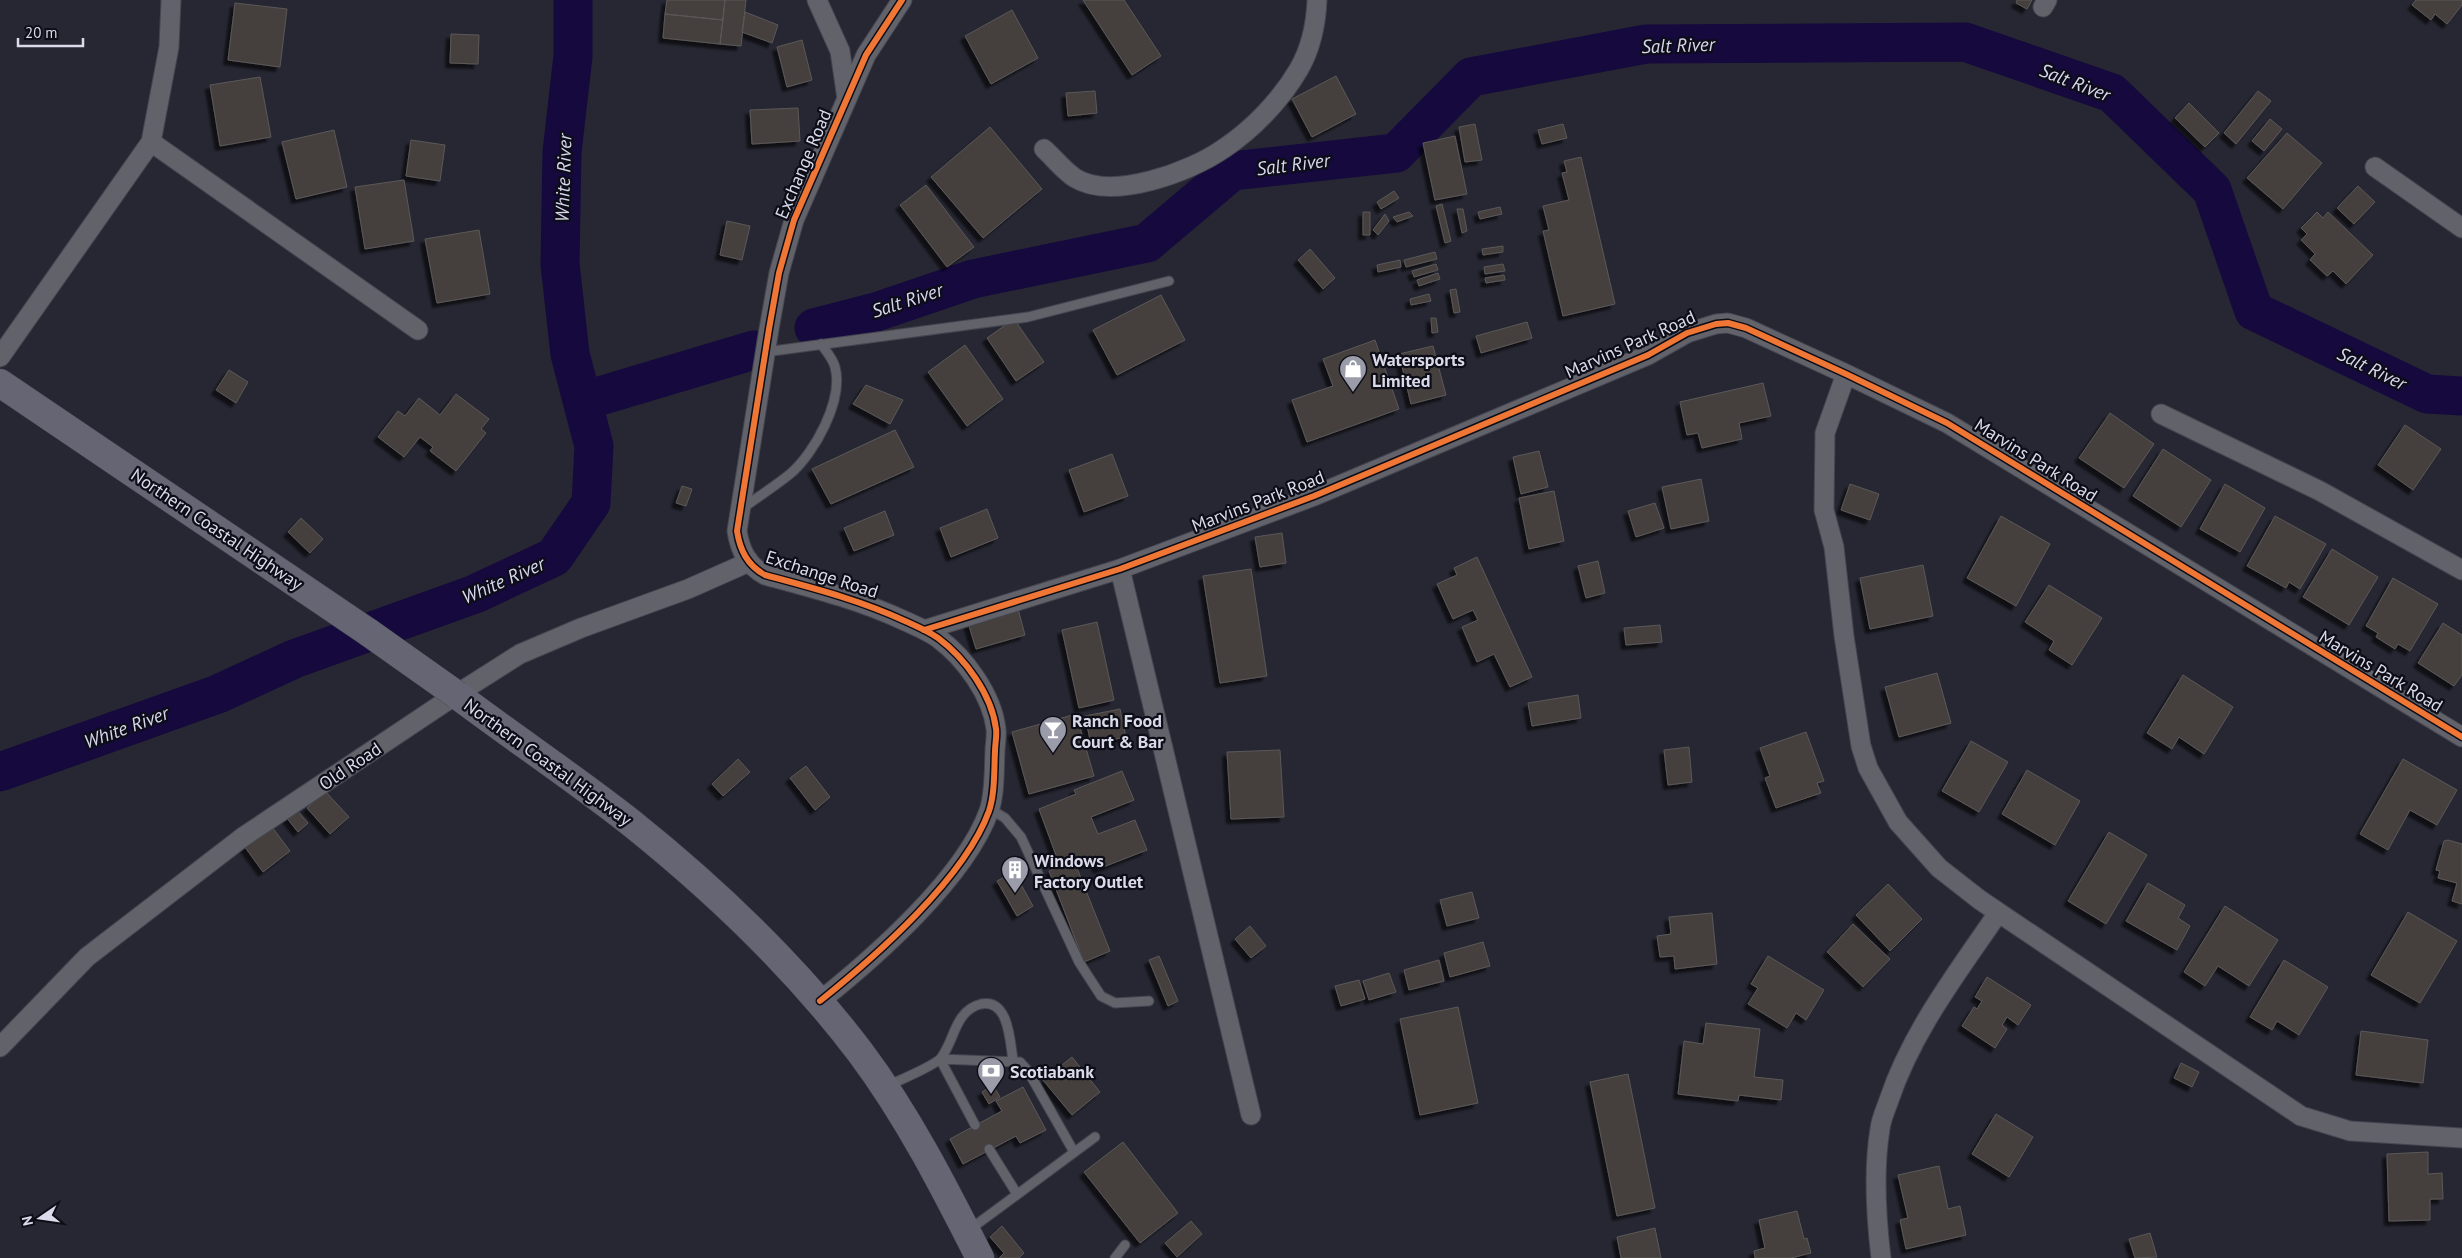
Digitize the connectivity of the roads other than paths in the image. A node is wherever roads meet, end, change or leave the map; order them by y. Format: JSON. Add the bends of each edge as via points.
{"nodes":[{"id":1,"x":171,"y":0,"type":"edge"},
{"id":2,"x":817,"y":0,"type":"edge"},
{"id":3,"x":902,"y":0,"type":"edge"},
{"id":4,"x":1317,"y":0,"type":"edge"},
{"id":5,"x":847,"y":100,"type":"junction"},
{"id":6,"x":151,"y":142,"type":"junction"},
{"id":7,"x":1044,"y":149,"type":"dead end"},
{"id":8,"x":2375,"y":167,"type":"dead end"},
{"id":9,"x":2462,"y":228,"type":"edge"},
{"id":10,"x":1168,"y":282,"type":"dead end"},
{"id":11,"x":418,"y":330,"type":"dead end"},
{"id":12,"x":821,"y":344,"type":"junction"},
{"id":13,"x":765,"y":352,"type":"junction"},
{"id":14,"x":0,"y":357,"type":"edge"},
{"id":15,"x":1846,"y":374,"type":"junction"},
{"id":16,"x":0,"y":383,"type":"edge"},
{"id":17,"x":2161,"y":414,"type":"dead end"},
{"id":18,"x":740,"y":509,"type":"junction"},
{"id":19,"x":749,"y":562,"type":"junction"},
{"id":20,"x":1120,"y":569,"type":"junction"},
{"id":21,"x":2462,"y":570,"type":"edge"},
{"id":22,"x":924,"y":630,"type":"junction"},
{"id":23,"x":2462,"y":737,"type":"edge"},
{"id":24,"x":990,"y":809,"type":"junction"},
{"id":25,"x":1998,"y":913,"type":"junction"},
{"id":26,"x":1149,"y":1001,"type":"dead end"},
{"id":27,"x":820,"y":1002,"type":"junction"},
{"id":28,"x":0,"y":1047,"type":"edge"},
{"id":29,"x":940,"y":1059,"type":"junction"},
{"id":30,"x":1013,"y":1060,"type":"junction"},
{"id":31,"x":885,"y":1087,"type":"junction"},
{"id":32,"x":1251,"y":1115,"type":"dead end"},
{"id":33,"x":976,"y":1125,"type":"dead end"},
{"id":34,"x":1094,"y":1137,"type":"dead end"},
{"id":35,"x":2462,"y":1138,"type":"edge"},
{"id":36,"x":989,"y":1149,"type":"dead end"},
{"id":37,"x":1074,"y":1152,"type":"junction"},
{"id":38,"x":1016,"y":1194,"type":"junction"},
{"id":39,"x":966,"y":1231,"type":"junction"},
{"id":40,"x":1125,"y":1245,"type":"dead end"},
{"id":41,"x":980,"y":1258,"type":"edge"},
{"id":42,"x":1115,"y":1258,"type":"edge"},
{"id":43,"x":1881,"y":1258,"type":"edge"}],
"edges":[{"from":1,"to":6,"type":"street","via":[[169,47]]},
{"from":2,"to":5,"type":"street","via":[[840,51]]},
{"from":3,"to":5,"type":"street","name":"Exchange Road","via":[[866,55]]},
{"from":4,"to":7,"type":"street","via":[[1315,27],[1298,69],[1254,124],[1222,150],[1144,184],[1106,187],[1075,178]]},
{"from":5,"to":13,"type":"street","name":"Exchange Road","via":[[794,220]]},
{"from":6,"to":11,"type":"street"},
{"from":6,"to":14,"type":"street"},
{"from":8,"to":9,"type":"street"},
{"from":10,"to":12,"type":"lane","via":[[1028,317]]},
{"from":12,"to":13,"type":"lane"},
{"from":12,"to":18,"type":"lane","via":[[835,368],[836,388],[822,432],[791,473]]},
{"from":13,"to":18,"type":"street","name":"Exchange Road"},
{"from":15,"to":20,"type":"street","name":"Marvins Park Road","via":[[1746,328],[1716,324],[1687,333],[1648,354],[1314,496]]},
{"from":15,"to":23,"type":"street","name":"Marvins Park Road","via":[[1947,423]]},
{"from":15,"to":25,"type":"street","via":[[1825,433],[1824,510],[1834,547],[1861,746],[1868,768],[1898,822],[1939,868]]},
{"from":16,"to":27,"type":"main road","name":"Northern Coastal Highway","bridge":true,"via":[[315,594],[628,821],[691,872],[749,926]]},
{"from":17,"to":21,"type":"street","via":[[2320,491]]},
{"from":18,"to":19,"type":"street","name":"Exchange Road","via":[[738,539]]},
{"from":19,"to":22,"type":"street","name":"Exchange Road","via":[[765,575],[872,605]]},
{"from":19,"to":28,"type":"street","name":"Old Road","via":[[520,654],[480,679],[235,843],[87,957]]},
{"from":20,"to":22,"type":"street","name":"Marvins Park Road"},
{"from":20,"to":32,"type":"street"},
{"from":22,"to":24,"type":"street","name":"Exchange Road","via":[[961,661],[978,682],[990,706],[996,729]]},
{"from":24,"to":26,"type":"lane","via":[[1005,818],[1021,837],[1080,962],[1101,996],[1115,1003]]},
{"from":24,"to":27,"type":"street","name":"Exchange Road","via":[[973,844],[940,889],[863,967]]},
{"from":25,"to":35,"type":"street","via":[[2301,1116],[2350,1131]]},
{"from":25,"to":43,"type":"street","via":[[1925,1022],[1896,1078],[1880,1128],[1876,1178]]},
{"from":27,"to":31,"type":"main road","name":"Northern Coastal Highway"},
{"from":29,"to":30,"type":"lane"},
{"from":29,"to":30,"type":"lane","via":[[961,1018],[969,1008],[983,1004],[994,1006],[1006,1020]]},
{"from":29,"to":31,"type":"lane"},
{"from":29,"to":33,"type":"lane"},
{"from":30,"to":37,"type":"lane","via":[[1028,1070]]},
{"from":31,"to":39,"type":"main road","name":"Northern Coastal Highway","via":[[941,1180]]},
{"from":34,"to":37,"type":"lane"},
{"from":36,"to":38,"type":"lane"},
{"from":37,"to":38,"type":"lane"},
{"from":38,"to":39,"type":"lane"},
{"from":39,"to":41,"type":"main road","name":"Northern Coastal Highway"},
{"from":40,"to":42,"type":"lane"}]}
